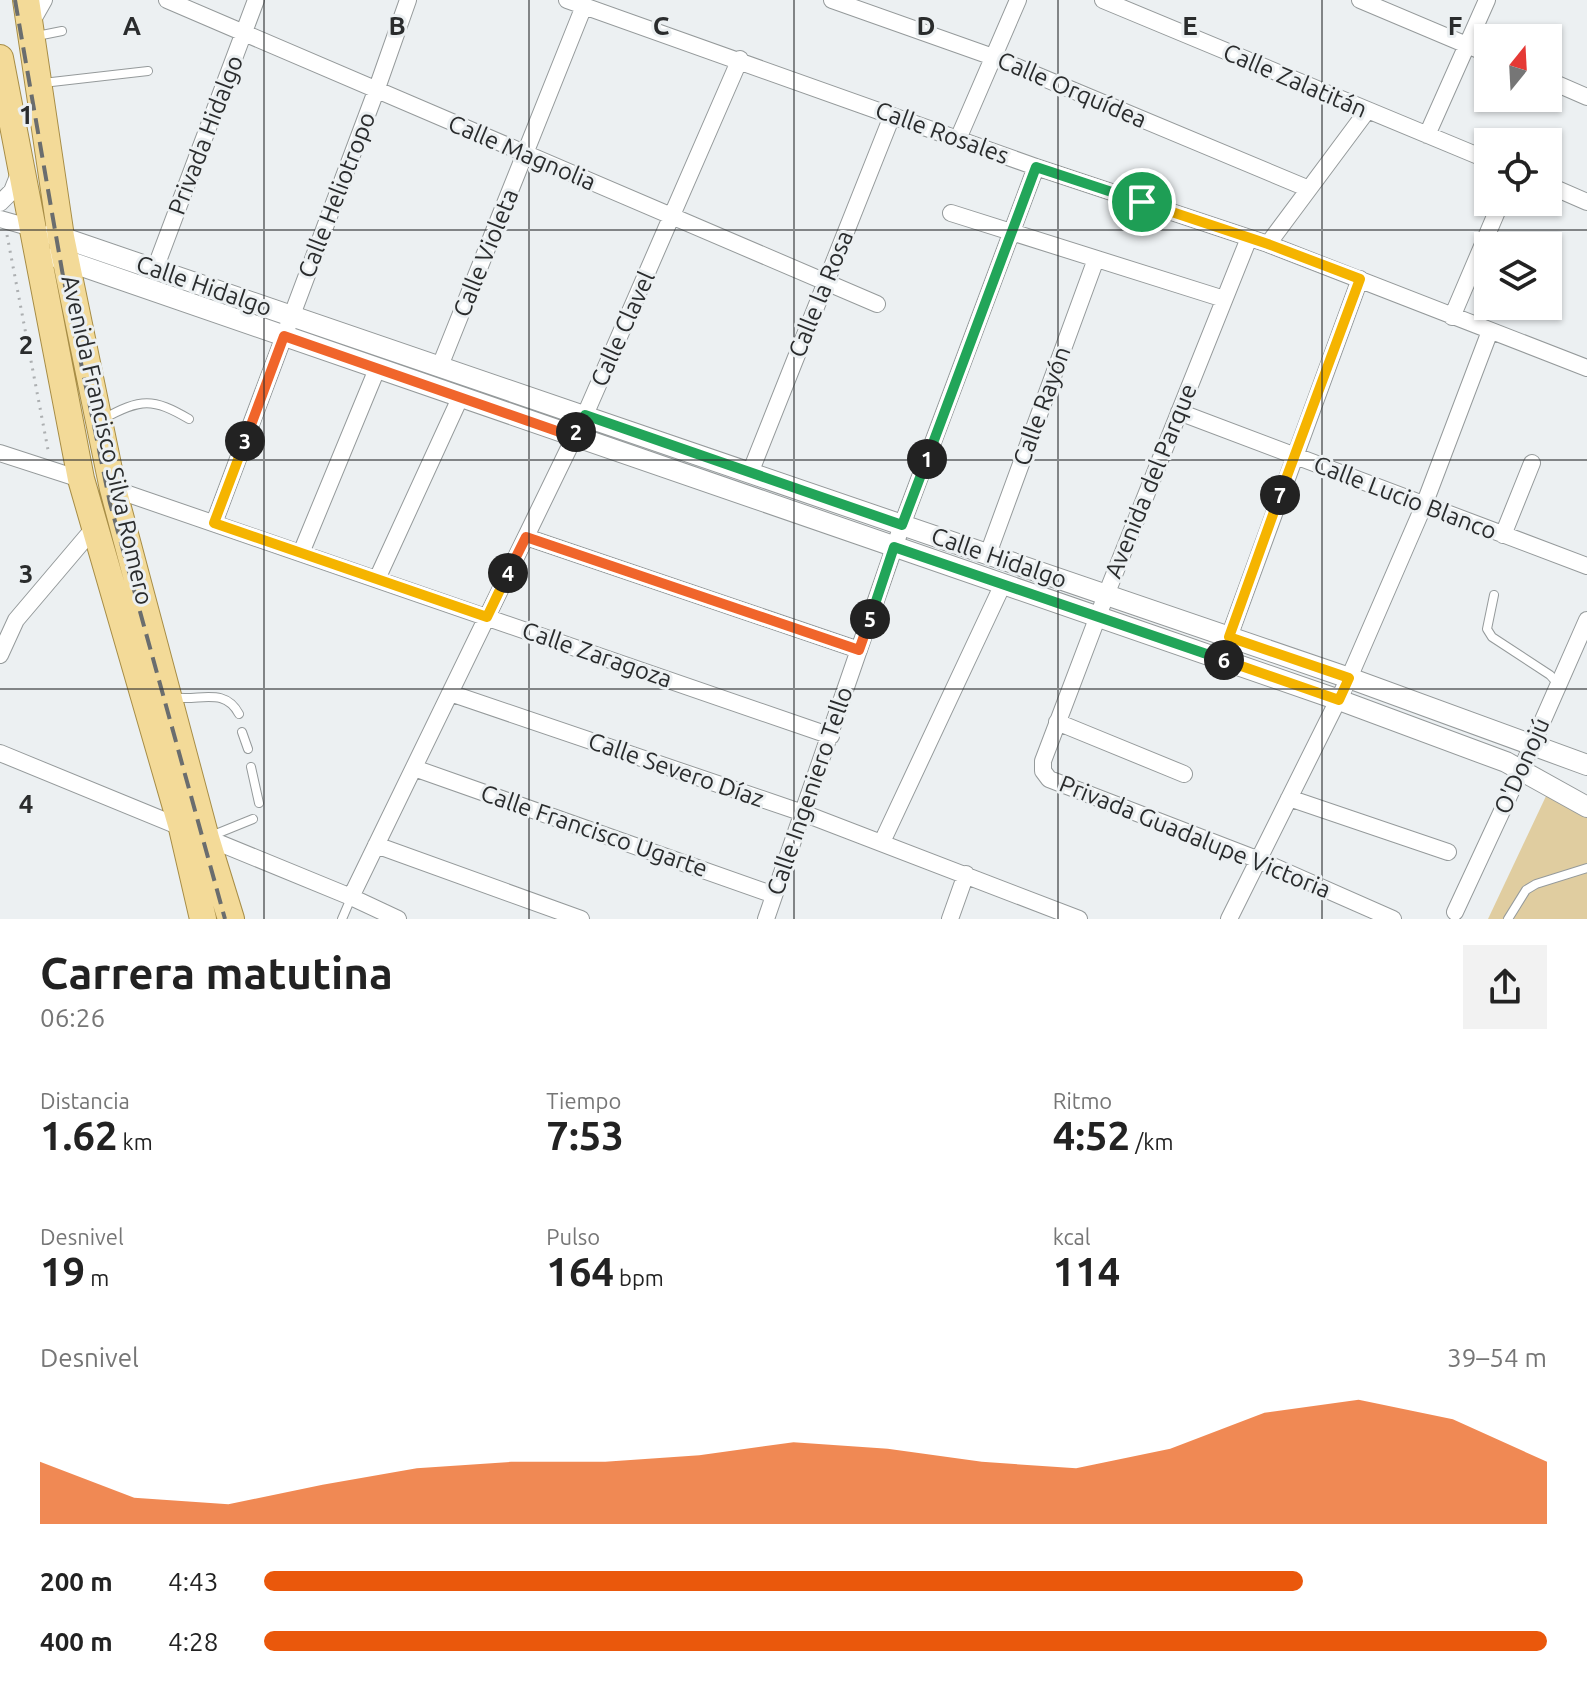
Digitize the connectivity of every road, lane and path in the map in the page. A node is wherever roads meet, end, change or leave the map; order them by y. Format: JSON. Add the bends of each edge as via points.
{"nodes":[{"id":1,"x":44,"y":0,"type":"edge"},
{"id":2,"x":167,"y":0,"type":"edge"},
{"id":3,"x":256,"y":0,"type":"edge"},
{"id":4,"x":408,"y":0,"type":"edge"},
{"id":5,"x":832,"y":0,"type":"edge"},
{"id":6,"x":1018,"y":0,"type":"edge"},
{"id":7,"x":1103,"y":0,"type":"edge"},
{"id":8,"x":1360,"y":0,"type":"edge"},
{"id":9,"x":1487,"y":0,"type":"edge"},
{"id":10,"x":576,"y":3,"type":"edge"},
{"id":11,"x":29,"y":20,"type":"edge"},
{"id":12,"x":62,"y":31,"type":"dead end"},
{"id":13,"x":244,"y":33,"type":"junction"},
{"id":14,"x":1467,"y":45,"type":"junction"},
{"id":15,"x":1474,"y":48,"type":"edge"},
{"id":16,"x":993,"y":57,"type":"junction"},
{"id":17,"x":0,"y":58,"type":"edge"},
{"id":18,"x":740,"y":59,"type":"junction"},
{"id":19,"x":148,"y":71,"type":"dead end"},
{"id":20,"x":38,"y":84,"type":"junction"},
{"id":21,"x":1562,"y":86,"type":"edge"},
{"id":22,"x":376,"y":91,"type":"junction"},
{"id":23,"x":1587,"y":97,"type":"edge"},
{"id":24,"x":4,"y":103,"type":"edge"},
{"id":25,"x":1367,"y":111,"type":"junction"},
{"id":26,"x":892,"y":116,"type":"junction"},
{"id":27,"x":1427,"y":135,"type":"junction"},
{"id":28,"x":958,"y":139,"type":"junction"},
{"id":29,"x":526,"y":154,"type":"junction"},
{"id":30,"x":1474,"y":154,"type":"edge"},
{"id":31,"x":1036,"y":167,"type":"junction"},
{"id":32,"x":20,"y":170,"type":"junction"},
{"id":33,"x":1309,"y":189,"type":"junction"},
{"id":34,"x":1562,"y":191,"type":"edge"},
{"id":35,"x":1587,"y":202,"type":"edge"},
{"id":36,"x":0,"y":203,"type":"edge"},
{"id":37,"x":951,"y":213,"type":"dead end"},
{"id":38,"x":673,"y":216,"type":"junction"},
{"id":39,"x":1495,"y":216,"type":"edge"},
{"id":40,"x":0,"y":219,"type":"edge"},
{"id":41,"x":1012,"y":231,"type":"junction"},
{"id":42,"x":1249,"y":238,"type":"junction"},
{"id":43,"x":34,"y":239,"type":"junction"},
{"id":44,"x":1268,"y":244,"type":"junction"},
{"id":45,"x":63,"y":248,"type":"junction"},
{"id":46,"x":1096,"y":259,"type":"junction"},
{"id":47,"x":155,"y":269,"type":"junction"},
{"id":48,"x":1360,"y":279,"type":"junction"},
{"id":49,"x":826,"y":282,"type":"junction"},
{"id":50,"x":1224,"y":299,"type":"junction"},
{"id":51,"x":877,"y":304,"type":"dead end"},
{"id":52,"x":292,"y":315,"type":"junction"},
{"id":53,"x":1452,"y":317,"type":"junction"},
{"id":54,"x":1490,"y":331,"type":"junction"},
{"id":55,"x":284,"y":336,"type":"junction"},
{"id":56,"x":440,"y":366,"type":"junction"},
{"id":57,"x":1587,"y":368,"type":"edge"},
{"id":58,"x":377,"y":369,"type":"junction"},
{"id":59,"x":460,"y":398,"type":"junction"},
{"id":60,"x":1179,"y":412,"type":"junction"},
{"id":61,"x":585,"y":415,"type":"junction"},
{"id":62,"x":189,"y":419,"type":"dead end"},
{"id":63,"x":99,"y":421,"type":"junction"},
{"id":64,"x":574,"y":437,"type":"junction"},
{"id":65,"x":0,"y":453,"type":"edge"},
{"id":66,"x":1295,"y":456,"type":"junction"},
{"id":67,"x":1532,"y":463,"type":"dead end"},
{"id":68,"x":750,"y":473,"type":"junction"},
{"id":69,"x":81,"y":479,"type":"junction"},
{"id":70,"x":113,"y":489,"type":"junction"},
{"id":71,"x":1424,"y":505,"type":"junction"},
{"id":72,"x":214,"y":523,"type":"junction"},
{"id":73,"x":902,"y":525,"type":"junction"},
{"id":74,"x":94,"y":528,"type":"junction"},
{"id":75,"x":1503,"y":535,"type":"junction"},
{"id":76,"x":526,"y":537,"type":"junction"},
{"id":77,"x":894,"y":547,"type":"junction"},
{"id":78,"x":301,"y":553,"type":"junction"},
{"id":79,"x":988,"y":554,"type":"junction"},
{"id":80,"x":1587,"y":566,"type":"edge"},
{"id":81,"x":377,"y":579,"type":"junction"},
{"id":82,"x":1003,"y":584,"type":"junction"},
{"id":83,"x":1106,"y":595,"type":"junction"},
{"id":84,"x":1494,"y":595,"type":"dead end"},
{"id":85,"x":487,"y":617,"type":"junction"},
{"id":86,"x":1099,"y":617,"type":"junction"},
{"id":87,"x":1587,"y":620,"type":"edge"},
{"id":88,"x":1229,"y":637,"type":"junction"},
{"id":89,"x":859,"y":650,"type":"junction"},
{"id":90,"x":0,"y":655,"type":"edge"},
{"id":91,"x":1349,"y":678,"type":"junction"},
{"id":92,"x":1558,"y":685,"type":"junction"},
{"id":93,"x":450,"y":693,"type":"junction"},
{"id":94,"x":170,"y":696,"type":"junction"},
{"id":95,"x":1339,"y":700,"type":"junction"},
{"id":96,"x":239,"y":714,"type":"dead end"},
{"id":97,"x":1057,"y":722,"type":"junction"},
{"id":98,"x":242,"y":732,"type":"dead end"},
{"id":99,"x":831,"y":736,"type":"junction"},
{"id":100,"x":1532,"y":745,"type":"junction"},
{"id":101,"x":248,"y":749,"type":"dead end"},
{"id":102,"x":0,"y":753,"type":"edge"},
{"id":103,"x":1587,"y":765,"type":"edge"},
{"id":104,"x":251,"y":767,"type":"dead end"},
{"id":105,"x":414,"y":768,"type":"junction"},
{"id":106,"x":1521,"y":770,"type":"junction"},
{"id":107,"x":1043,"y":771,"type":"joint"},
{"id":108,"x":1184,"y":774,"type":"dead end"},
{"id":109,"x":1289,"y":798,"type":"junction"},
{"id":110,"x":259,"y":803,"type":"dead end"},
{"id":111,"x":1587,"y":807,"type":"edge"},
{"id":112,"x":803,"y":813,"type":"junction"},
{"id":113,"x":253,"y":819,"type":"dead end"},
{"id":114,"x":194,"y":833,"type":"junction"},
{"id":115,"x":882,"y":842,"type":"junction"},
{"id":116,"x":376,"y":845,"type":"junction"},
{"id":117,"x":1448,"y":852,"type":"dead end"},
{"id":118,"x":1259,"y":860,"type":"junction"},
{"id":119,"x":1587,"y":868,"type":"edge"},
{"id":120,"x":966,"y":874,"type":"junction"},
{"id":121,"x":774,"y":895,"type":"junction"},
{"id":122,"x":351,"y":897,"type":"junction"},
{"id":123,"x":1455,"y":912,"type":"dead end"},
{"id":124,"x":203,"y":919,"type":"edge"},
{"id":125,"x":231,"y":919,"type":"edge"},
{"id":126,"x":342,"y":919,"type":"edge"},
{"id":127,"x":398,"y":919,"type":"edge"},
{"id":128,"x":581,"y":919,"type":"edge"},
{"id":129,"x":766,"y":919,"type":"edge"},
{"id":130,"x":950,"y":919,"type":"edge"},
{"id":131,"x":1079,"y":919,"type":"edge"},
{"id":132,"x":1229,"y":919,"type":"edge"},
{"id":133,"x":1393,"y":919,"type":"edge"},
{"id":134,"x":1508,"y":919,"type":"edge"}],
"edges":[{"from":1,"to":11,"type":"street"},
{"from":2,"to":13,"type":"street","name":"Calle Magnolia"},
{"from":3,"to":13,"type":"street","name":"Privada Hidalgo"},
{"from":4,"to":22,"type":"street","name":"Calle Heliotropo"},
{"from":5,"to":16,"type":"street","name":"Calle Orquídea"},
{"from":6,"to":16,"type":"street"},
{"from":7,"to":25,"type":"street","name":"Calle Zalatitán"},
{"from":8,"to":14,"type":"street"},
{"from":9,"to":14,"type":"street"},
{"from":10,"to":18,"type":"street","name":"Calle Rosales"},
{"from":10,"to":29,"type":"street","name":"Calle Violeta"},
{"from":11,"to":12,"type":"lane"},
{"from":11,"to":20,"type":"main road","name":"Avenida Francisco Silva Romero"},
{"from":13,"to":22,"type":"street","name":"Calle Magnolia"},
{"from":13,"to":47,"type":"street","name":"Privada Hidalgo"},
{"from":14,"to":15,"type":"street"},
{"from":14,"to":27,"type":"street"},
{"from":16,"to":28,"type":"street"},
{"from":16,"to":33,"type":"street","name":"Calle Orquídea"},
{"from":17,"to":24,"type":"main road","name":"Avenida Francisco Silva Romero"},
{"from":18,"to":26,"type":"street","name":"Calle Rosales"},
{"from":18,"to":38,"type":"street","name":"Calle Clavel"},
{"from":19,"to":20,"type":"lane"},
{"from":20,"to":45,"type":"main road","name":"Avenida Francisco Silva Romero"},
{"from":21,"to":23,"type":"street"},
{"from":22,"to":29,"type":"street","name":"Calle Magnolia"},
{"from":22,"to":52,"type":"street","name":"Calle Heliotropo"},
{"from":24,"to":32,"type":"main road","name":"Avenida Francisco Silva Romero"},
{"from":25,"to":27,"type":"street","name":"Calle Zalatitán"},
{"from":25,"to":33,"type":"street"},
{"from":26,"to":28,"type":"street","name":"Calle Rosales"},
{"from":26,"to":49,"type":"street","name":"Calle la Rosa"},
{"from":27,"to":30,"type":"street","name":"Calle Zalatitán"},
{"from":28,"to":31,"type":"street","name":"Calle Rosales"},
{"from":29,"to":38,"type":"street","name":"Calle Magnolia"},
{"from":29,"to":56,"type":"street","name":"Calle Violeta"},
{"from":31,"to":41,"type":"street","name":"Calle Ingeniero Tello"},
{"from":31,"to":42,"type":"street","name":"Calle Rosales"},
{"from":32,"to":36,"type":"street","via":[[12,191]]},
{"from":32,"to":43,"type":"main road","name":"Avenida Francisco Silva Romero"},
{"from":33,"to":44,"type":"street"},
{"from":34,"to":35,"type":"street"},
{"from":37,"to":41,"type":"street"},
{"from":38,"to":49,"type":"street","name":"Calle Magnolia"},
{"from":38,"to":61,"type":"street","name":"Calle Clavel"},
{"from":39,"to":53,"type":"street"},
{"from":40,"to":43,"type":"street","name":"Calle Hidalgo"},
{"from":41,"to":46,"type":"street"},
{"from":41,"to":73,"type":"street","name":"Calle Ingeniero Tello"},
{"from":42,"to":44,"type":"street","name":"Calle Rosales"},
{"from":42,"to":50,"type":"street","name":"Avenida del Parque"},
{"from":43,"to":45,"type":"street","name":"Calle Hidalgo"},
{"from":43,"to":69,"type":"main road","name":"Avenida Francisco Silva Romero"},
{"from":44,"to":48,"type":"street","name":"Calle Rosales"},
{"from":45,"to":47,"type":"street","name":"Calle Hidalgo"},
{"from":45,"to":55,"type":"street","name":"Calle Hidalgo"},
{"from":45,"to":63,"type":"main road","name":"Avenida Francisco Silva Romero"},
{"from":46,"to":50,"type":"street"},
{"from":46,"to":79,"type":"street","name":"Calle Rayón"},
{"from":47,"to":52,"type":"street","name":"Calle Hidalgo"},
{"from":48,"to":53,"type":"street","name":"Calle Rosales"},
{"from":48,"to":66,"type":"street"},
{"from":49,"to":51,"type":"street","name":"Calle Magnolia"},
{"from":49,"to":68,"type":"street","name":"Calle la Rosa"},
{"from":50,"to":60,"type":"street","name":"Avenida del Parque"},
{"from":52,"to":55,"type":"street","name":"Calle Heliotropo"},
{"from":52,"to":56,"type":"street","name":"Calle Hidalgo"},
{"from":53,"to":54,"type":"street","name":"Calle Rosales"},
{"from":54,"to":57,"type":"street","name":"Calle Rosales"},
{"from":54,"to":71,"type":"street"},
{"from":55,"to":58,"type":"street","name":"Calle Hidalgo"},
{"from":55,"to":72,"type":"street","name":"Calle Heliotropo"},
{"from":56,"to":61,"type":"street","name":"Calle Hidalgo"},
{"from":58,"to":59,"type":"street","name":"Calle Hidalgo"},
{"from":58,"to":78,"type":"street"},
{"from":59,"to":64,"type":"street","name":"Calle Hidalgo"},
{"from":59,"to":81,"type":"street"},
{"from":60,"to":66,"type":"street","name":"Calle Lucio Blanco"},
{"from":60,"to":83,"type":"street","name":"Avenida del Parque"},
{"from":61,"to":64,"type":"street","name":"Calle Clavel"},
{"from":61,"to":68,"type":"street","name":"Calle Hidalgo"},
{"from":62,"to":63,"type":"lane","via":[[165,405],[145,402]]},
{"from":63,"to":70,"type":"main road","name":"Avenida Francisco Silva Romero"},
{"from":64,"to":76,"type":"street","name":"Calle Clavel"},
{"from":64,"to":77,"type":"street","name":"Calle Hidalgo"},
{"from":65,"to":69,"type":"street","name":"Calle Zaragoza"},
{"from":66,"to":71,"type":"street","name":"Calle Lucio Blanco"},
{"from":66,"to":88,"type":"street"},
{"from":67,"to":75,"type":"street"},
{"from":68,"to":73,"type":"street","name":"Calle Hidalgo"},
{"from":69,"to":70,"type":"street","name":"Calle Zaragoza"},
{"from":69,"to":74,"type":"main road","name":"Avenida Francisco Silva Romero"},
{"from":70,"to":72,"type":"street","name":"Calle Zaragoza"},
{"from":70,"to":94,"type":"main road","name":"Avenida Francisco Silva Romero"},
{"from":71,"to":75,"type":"street","name":"Calle Lucio Blanco"},
{"from":71,"to":91,"type":"street"},
{"from":72,"to":78,"type":"street","name":"Calle Zaragoza"},
{"from":73,"to":77,"type":"street","name":"Calle Ingeniero Tello"},
{"from":73,"to":79,"type":"street","name":"Calle Hidalgo"},
{"from":74,"to":90,"type":"street","via":[[16,620]]},
{"from":74,"to":114,"type":"main road","name":"Avenida Francisco Silva Romero"},
{"from":75,"to":80,"type":"street","name":"Calle Lucio Blanco"},
{"from":76,"to":85,"type":"street","name":"Calle Clavel"},
{"from":76,"to":89,"type":"street"},
{"from":77,"to":82,"type":"street","name":"Calle Hidalgo"},
{"from":77,"to":89,"type":"street","name":"Calle Ingeniero Tello"},
{"from":78,"to":81,"type":"street","name":"Calle Zaragoza"},
{"from":79,"to":83,"type":"street","name":"Calle Hidalgo"},
{"from":81,"to":85,"type":"street","name":"Calle Zaragoza"},
{"from":82,"to":86,"type":"street","name":"Calle Hidalgo"},
{"from":82,"to":115,"type":"street"},
{"from":83,"to":86,"type":"street","name":"Avenida del Parque"},
{"from":83,"to":88,"type":"street","name":"Calle Hidalgo"},
{"from":84,"to":92,"type":"lane","via":[[1487,629],[1492,637]]},
{"from":85,"to":93,"type":"street","name":"Calle Clavel"},
{"from":85,"to":99,"type":"street","name":"Calle Zaragoza"},
{"from":86,"to":95,"type":"street","name":"Calle Hidalgo"},
{"from":86,"to":97,"type":"street","name":"Avenida del Parque"},
{"from":87,"to":92,"type":"street","name":"O'Donojú"},
{"from":88,"to":91,"type":"street","name":"Calle Hidalgo"},
{"from":89,"to":99,"type":"street","name":"Calle Ingeniero Tello"},
{"from":91,"to":95,"type":"street"},
{"from":91,"to":100,"type":"street","name":"Calle Hidalgo"},
{"from":92,"to":100,"type":"street","name":"O'Donojú"},
{"from":93,"to":105,"type":"street","name":"Calle Clavel"},
{"from":93,"to":112,"type":"street","name":"Calle Severo Díaz"},
{"from":94,"to":96,"type":"lane","via":[[225,698]]},
{"from":94,"to":114,"type":"main road","name":"Avenida Francisco Silva Romero"},
{"from":95,"to":106,"type":"street","name":"Calle Hidalgo"},
{"from":95,"to":109,"type":"street"},
{"from":97,"to":107,"type":"street","name":"Avenida del Parque"},
{"from":97,"to":108,"type":"street"},
{"from":98,"to":101,"type":"lane"},
{"from":99,"to":112,"type":"street","name":"Calle Ingeniero Tello"},
{"from":100,"to":103,"type":"street","name":"Calle Hidalgo"},
{"from":100,"to":106,"type":"street","name":"O'Donojú"},
{"from":102,"to":114,"type":"street"},
{"from":104,"to":110,"type":"lane"},
{"from":105,"to":116,"type":"street","name":"Calle Clavel"},
{"from":105,"to":121,"type":"street","name":"Calle Francisco Ugarte"},
{"from":106,"to":111,"type":"street","name":"Calle Hidalgo"},
{"from":106,"to":123,"type":"street","name":"O'Donojú"},
{"from":107,"to":118,"type":"street","name":"Privada Guadalupe Victoria","via":[[1049,779]]},
{"from":109,"to":117,"type":"street"},
{"from":109,"to":118,"type":"street"},
{"from":112,"to":115,"type":"street","name":"Calle Severo Díaz"},
{"from":112,"to":121,"type":"street","name":"Calle Ingeniero Tello"},
{"from":113,"to":114,"type":"lane"},
{"from":114,"to":122,"type":"street"},
{"from":114,"to":124,"type":"main road","name":"Avenida Francisco Silva Romero"},
{"from":114,"to":125,"type":"main road","name":"Avenida Francisco Silva Romero"},
{"from":115,"to":120,"type":"street","name":"Calle Severo Díaz"},
{"from":116,"to":122,"type":"street","name":"Calle Clavel"},
{"from":116,"to":128,"type":"street"},
{"from":118,"to":132,"type":"street"},
{"from":118,"to":133,"type":"street","name":"Privada Guadalupe Victoria"},
{"from":119,"to":134,"type":"lane","via":[[1526,890]]},
{"from":120,"to":130,"type":"street"},
{"from":120,"to":131,"type":"street","name":"Calle Severo Díaz"},
{"from":121,"to":129,"type":"street","name":"Calle Ingeniero Tello"},
{"from":122,"to":126,"type":"lane"},
{"from":122,"to":127,"type":"street"}]}
